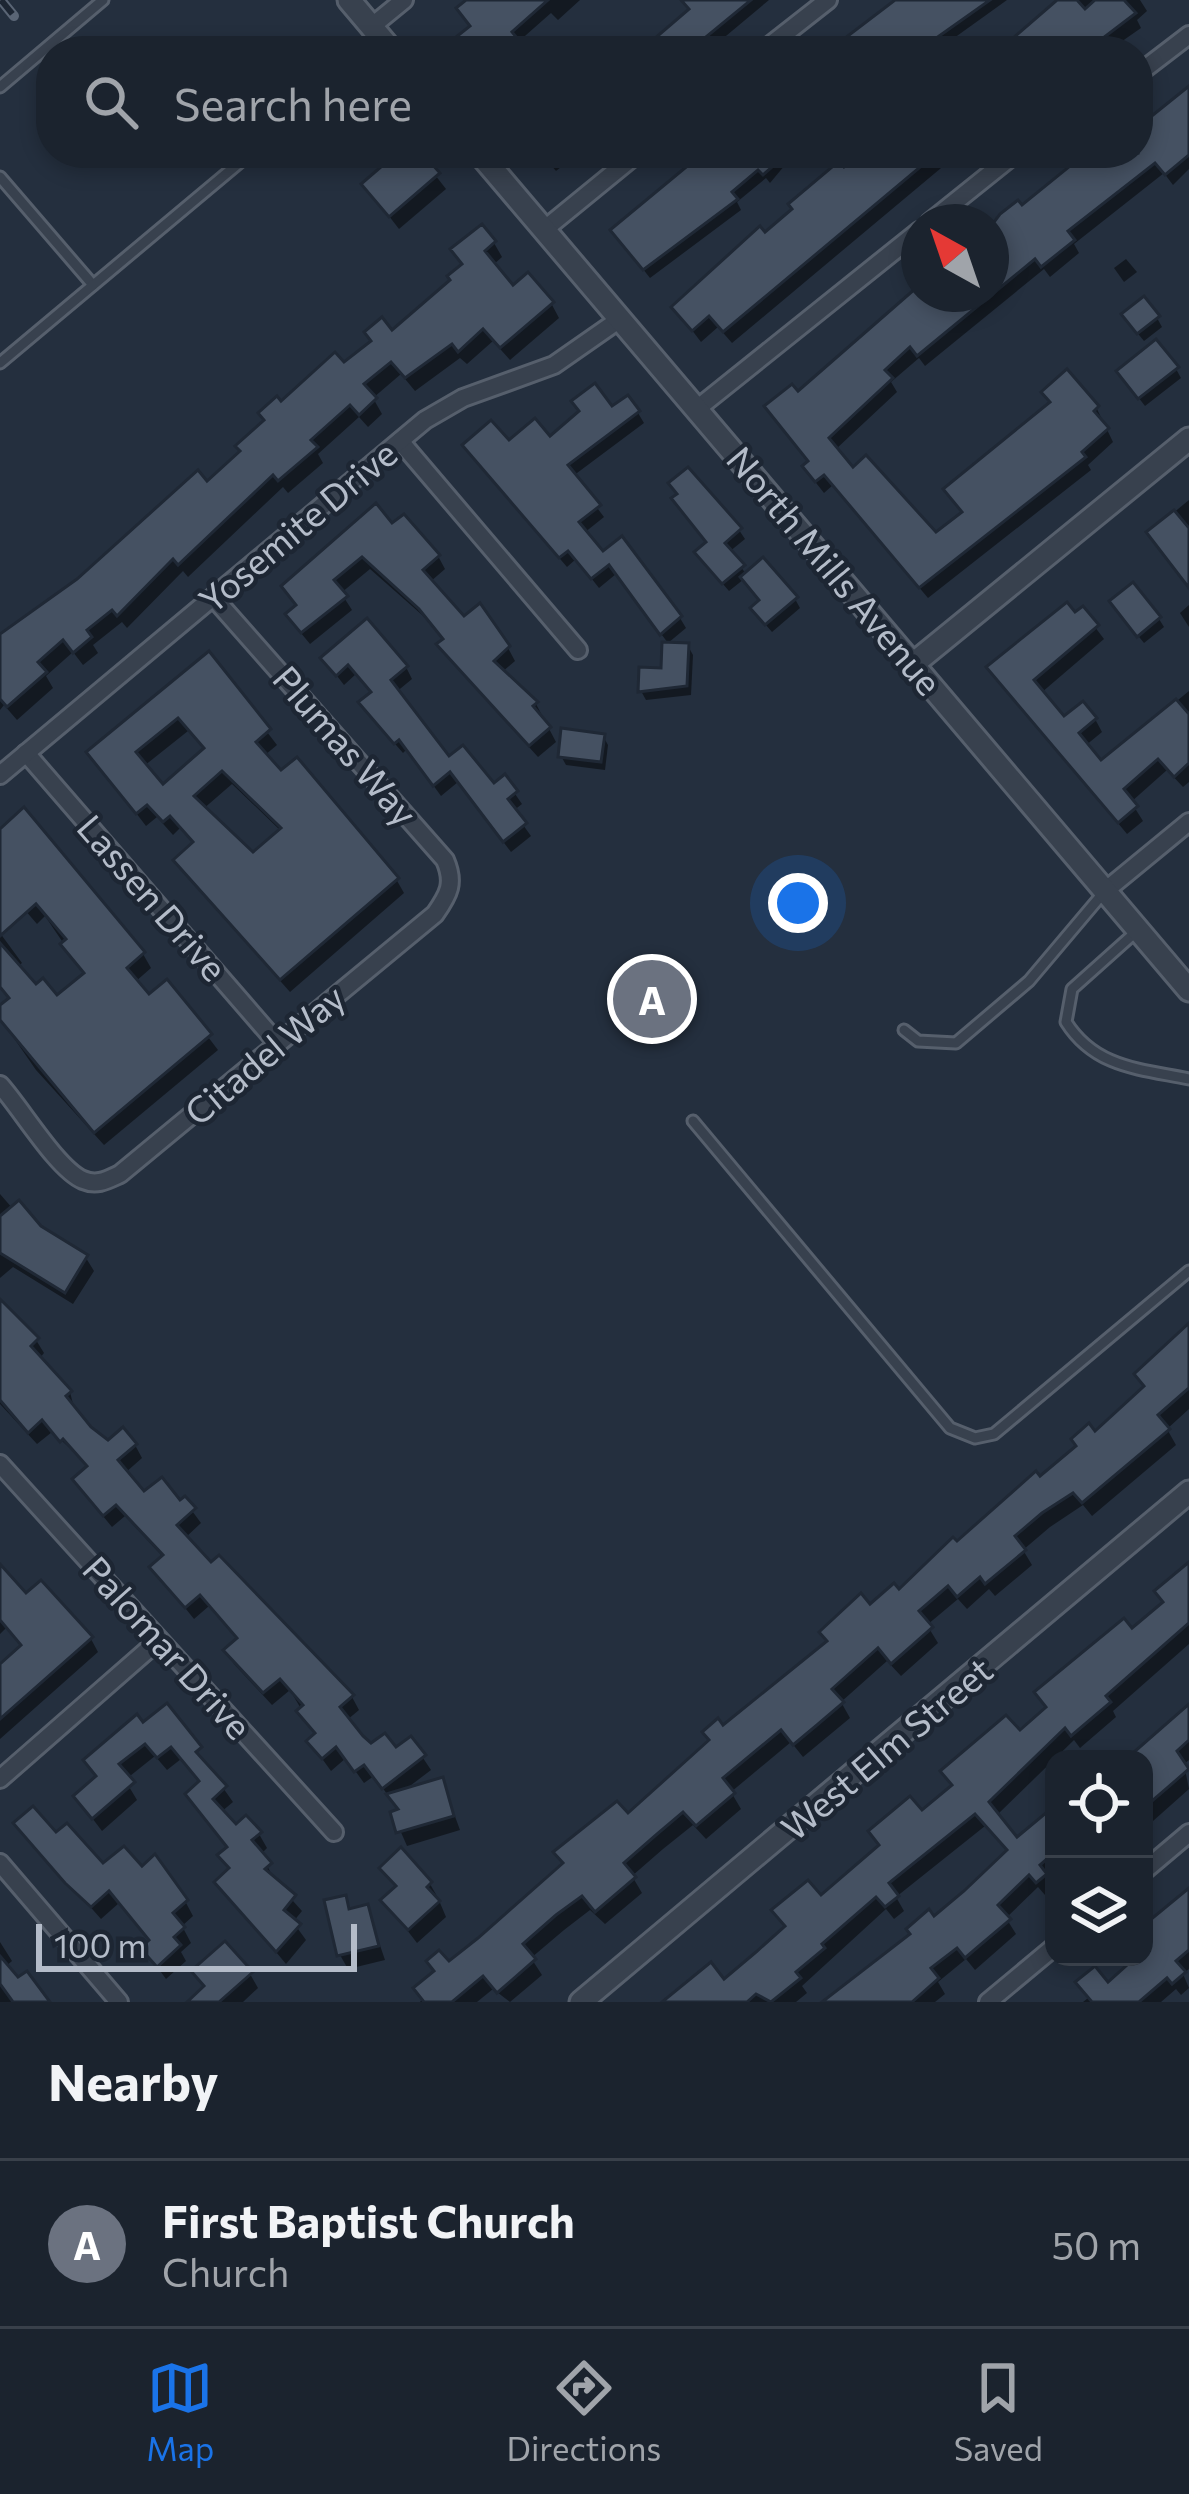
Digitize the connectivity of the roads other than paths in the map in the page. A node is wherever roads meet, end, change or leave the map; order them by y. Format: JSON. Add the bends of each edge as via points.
{"nodes":[{"id":1,"x":103,"y":0,"type":"edge"},
{"id":2,"x":349,"y":0,"type":"edge"},
{"id":3,"x":404,"y":0,"type":"edge"},
{"id":4,"x":828,"y":0,"type":"edge"},
{"id":5,"x":1189,"y":35,"type":"edge"},
{"id":6,"x":60,"y":36,"type":"edge"},
{"id":7,"x":376,"y":36,"type":"edge"},
{"id":8,"x":383,"y":36,"type":"edge"},
{"id":9,"x":782,"y":36,"type":"edge"},
{"id":10,"x":36,"y":57,"type":"edge"},
{"id":11,"x":1153,"y":63,"type":"edge"},
{"id":12,"x":0,"y":87,"type":"edge"},
{"id":13,"x":233,"y":168,"type":"edge"},
{"id":14,"x":492,"y":168,"type":"edge"},
{"id":15,"x":620,"y":168,"type":"edge"},
{"id":16,"x":997,"y":168,"type":"edge"},
{"id":17,"x":0,"y":177,"type":"edge"},
{"id":18,"x":952,"y":204,"type":"edge"},
{"id":19,"x":544,"y":230,"type":"junction"},
{"id":20,"x":901,"y":245,"type":"edge"},
{"id":21,"x":93,"y":285,"type":"junction"},
{"id":22,"x":620,"y":319,"type":"junction"},
{"id":23,"x":0,"y":363,"type":"edge"},
{"id":24,"x":698,"y":408,"type":"junction"},
{"id":25,"x":1189,"y":439,"type":"edge"},
{"id":26,"x":400,"y":441,"type":"junction"},
{"id":27,"x":214,"y":598,"type":"junction"},
{"id":28,"x":578,"y":650,"type":"dead end"},
{"id":29,"x":912,"y":665,"type":"junction"},
{"id":30,"x":26,"y":752,"type":"junction"},
{"id":31,"x":0,"y":775,"type":"edge"},
{"id":32,"x":1189,"y":822,"type":"edge"},
{"id":33,"x":1105,"y":891,"type":"junction"},
{"id":34,"x":442,"y":903,"type":"joint"},
{"id":35,"x":1138,"y":930,"type":"junction"},
{"id":36,"x":1189,"y":990,"type":"edge"},
{"id":37,"x":904,"y":1030,"type":"dead end"},
{"id":38,"x":278,"y":1044,"type":"junction"},
{"id":39,"x":1189,"y":1079,"type":"edge"},
{"id":40,"x":0,"y":1085,"type":"edge"},
{"id":41,"x":693,"y":1121,"type":"dead end"},
{"id":42,"x":1189,"y":1270,"type":"edge"},
{"id":43,"x":0,"y":1464,"type":"edge"},
{"id":44,"x":1189,"y":1492,"type":"edge"},
{"id":45,"x":159,"y":1640,"type":"junction"},
{"id":46,"x":0,"y":1779,"type":"edge"},
{"id":47,"x":334,"y":1832,"type":"dead end"},
{"id":48,"x":1189,"y":1833,"type":"edge"},
{"id":49,"x":0,"y":1863,"type":"edge"},
{"id":50,"x":1153,"y":1863,"type":"edge"},
{"id":51,"x":1045,"y":1954,"type":"edge"},
{"id":52,"x":119,"y":2002,"type":"edge"},
{"id":53,"x":581,"y":2002,"type":"edge"},
{"id":54,"x":988,"y":2002,"type":"edge"}],
"edges":[{"from":1,"to":6,"type":"lane"},
{"from":2,"to":7,"type":"street"},
{"from":3,"to":8,"type":"street"},
{"from":4,"to":9,"type":"street"},
{"from":5,"to":11,"type":"street"},
{"from":10,"to":12,"type":"lane"},
{"from":13,"to":21,"type":"lane"},
{"from":14,"to":19,"type":"street","name":"North Mills Avenue"},
{"from":15,"to":19,"type":"street"},
{"from":16,"to":18,"type":"street"},
{"from":17,"to":21,"type":"lane"},
{"from":19,"to":22,"type":"street","name":"North Mills Avenue"},
{"from":20,"to":24,"type":"street"},
{"from":21,"to":23,"type":"lane"},
{"from":22,"to":24,"type":"street","name":"North Mills Avenue"},
{"from":22,"to":26,"type":"street","name":"Yosemite Drive","via":[[554,365],[444,408]]},
{"from":24,"to":29,"type":"street","name":"North Mills Avenue"},
{"from":25,"to":29,"type":"street"},
{"from":26,"to":27,"type":"street","name":"Yosemite Drive"},
{"from":26,"to":28,"type":"street"},
{"from":27,"to":30,"type":"street","name":"Yosemite Drive"},
{"from":27,"to":34,"type":"street","name":"Plumas Way","via":[[445,860],[452,877]]},
{"from":29,"to":33,"type":"street","name":"North Mills Avenue"},
{"from":30,"to":31,"type":"street","name":"Yosemite Drive"},
{"from":30,"to":38,"type":"street","name":"Lassen Drive"},
{"from":32,"to":33,"type":"street"},
{"from":33,"to":35,"type":"street","name":"North Mills Avenue"},
{"from":33,"to":37,"type":"lane","via":[[1029,981],[956,1043],[918,1041]]},
{"from":34,"to":38,"type":"street","name":"Citadel Way"},
{"from":35,"to":36,"type":"street","name":"North Mills Avenue"},
{"from":35,"to":39,"type":"lane","via":[[1072,988],[1066,1022],[1108,1063]]},
{"from":38,"to":40,"type":"street","name":"Citadel Way","via":[[101,1183],[77,1175]]},
{"from":41,"to":42,"type":"lane","via":[[963,1436],[994,1434]]},
{"from":43,"to":45,"type":"street","name":"Palomar Drive"},
{"from":44,"to":53,"type":"street","name":"West Elm Street"},
{"from":45,"to":46,"type":"street"},
{"from":45,"to":47,"type":"street","name":"Palomar Drive"},
{"from":48,"to":50,"type":"street"},
{"from":49,"to":52,"type":"street"},
{"from":51,"to":54,"type":"street"}]}
